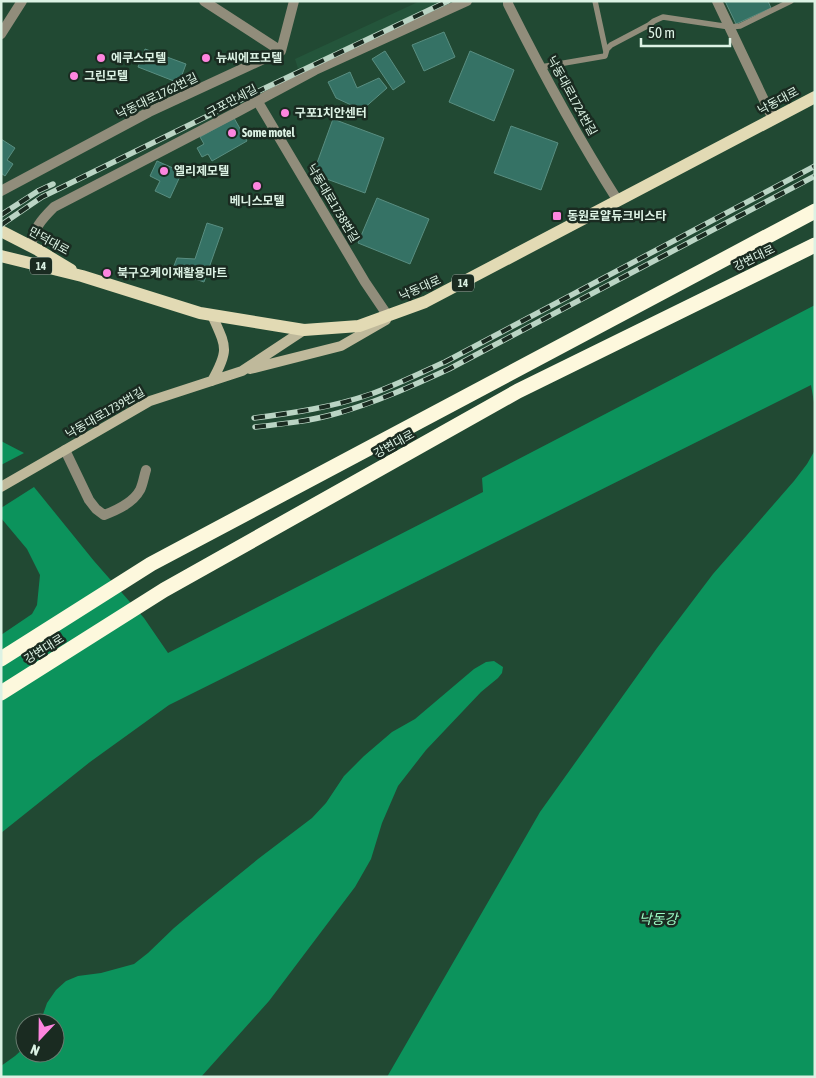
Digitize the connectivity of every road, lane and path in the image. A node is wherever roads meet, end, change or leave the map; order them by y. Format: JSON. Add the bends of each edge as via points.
{"nodes":[{"id":1,"x":22,"y":1,"type":"edge"},
{"id":2,"x":204,"y":1,"type":"edge"},
{"id":3,"x":294,"y":1,"type":"edge"},
{"id":4,"x":467,"y":1,"type":"edge"},
{"id":5,"x":508,"y":1,"type":"edge"},
{"id":6,"x":594,"y":1,"type":"edge"},
{"id":7,"x":717,"y":1,"type":"edge"},
{"id":8,"x":791,"y":1,"type":"edge"},
{"id":9,"x":730,"y":27,"type":"junction"},
{"id":10,"x":1,"y":34,"type":"edge"},
{"id":11,"x":281,"y":51,"type":"junction"},
{"id":12,"x":606,"y":52,"type":"junction"},
{"id":13,"x":541,"y":66,"type":"junction"},
{"id":14,"x":815,"y":97,"type":"edge"},
{"id":15,"x":258,"y":102,"type":"junction"},
{"id":16,"x":773,"y":119,"type":"junction"},
{"id":17,"x":1,"y":191,"type":"edge"},
{"id":18,"x":618,"y":201,"type":"junction"},
{"id":19,"x":815,"y":211,"type":"edge"},
{"id":20,"x":5,"y":234,"type":"edge"},
{"id":21,"x":815,"y":245,"type":"edge"},
{"id":22,"x":31,"y":246,"type":"junction"},
{"id":23,"x":1,"y":256,"type":"edge"},
{"id":24,"x":82,"y":276,"type":"junction"},
{"id":25,"x":406,"y":310,"type":"junction"},
{"id":26,"x":212,"y":315,"type":"junction"},
{"id":27,"x":388,"y":316,"type":"junction"},
{"id":28,"x":304,"y":330,"type":"junction"},
{"id":29,"x":242,"y":371,"type":"junction"},
{"id":30,"x":212,"y":381,"type":"junction"},
{"id":31,"x":65,"y":450,"type":"junction"},
{"id":32,"x":146,"y":470,"type":"dead end"},
{"id":33,"x":1,"y":487,"type":"edge"},
{"id":34,"x":1,"y":659,"type":"edge"},
{"id":35,"x":1,"y":693,"type":"edge"}],
"edges":[{"from":1,"to":10,"type":"street"},
{"from":2,"to":11,"type":"street"},
{"from":3,"to":11,"type":"street"},
{"from":4,"to":15,"type":"street","name":"구포만세길","via":[[315,70]]},
{"from":5,"to":13,"type":"street","name":"낙동대로1724번길"},
{"from":6,"to":12,"type":"lane"},
{"from":7,"to":9,"type":"street"},
{"from":8,"to":9,"type":"lane","via":[[740,26]]},
{"from":9,"to":12,"type":"lane","via":[[663,17],[611,45]]},
{"from":9,"to":16,"type":"street"},
{"from":11,"to":17,"type":"street","name":"낙동대로1762번길","via":[[149,112]]},
{"from":12,"to":13,"type":"lane","via":[[605,56]]},
{"from":13,"to":18,"type":"street","name":"낙동대로1724번길"},
{"from":14,"to":16,"type":"main road","name":"낙동대로","number":"14"},
{"from":15,"to":22,"type":"street","name":"구포만세길","via":[[54,207],[34,232]]},
{"from":15,"to":27,"type":"street","name":"낙동대로1738번길"},
{"from":16,"to":18,"type":"main road","name":"낙동대로","number":"14"},
{"from":18,"to":25,"type":"main road","name":"낙동대로","number":"14"},
{"from":19,"to":34,"type":"highway","name":"강변대로","via":[[150,564]]},
{"from":20,"to":22,"type":"main road","name":"만덕대로"},
{"from":21,"to":35,"type":"highway","name":"강변대로","via":[[518,391],[164,590]]},
{"from":22,"to":24,"type":"main road","name":"만덕대로"},
{"from":23,"to":24,"type":"main road","name":"낙동대로","number":"14"},
{"from":24,"to":26,"type":"main road","name":"낙동대로","number":"14"},
{"from":25,"to":27,"type":"main road","name":"낙동대로","number":"14"},
{"from":25,"to":29,"type":"street","via":[[341,346]]},
{"from":26,"to":28,"type":"main road","name":"낙동대로","number":"14"},
{"from":26,"to":30,"type":"street","via":[[225,352]]},
{"from":27,"to":28,"type":"main road","name":"낙동대로","number":"14","via":[[359,326]]},
{"from":28,"to":29,"type":"street","name":"낙동대로1739번길"},
{"from":29,"to":30,"type":"street","name":"낙동대로1739번길"},
{"from":30,"to":31,"type":"street","name":"낙동대로1739번길","via":[[150,401]]},
{"from":31,"to":32,"type":"street","via":[[89,500],[104,515],[136,496]]},
{"from":31,"to":33,"type":"street","name":"낙동대로1739번길"}]}
